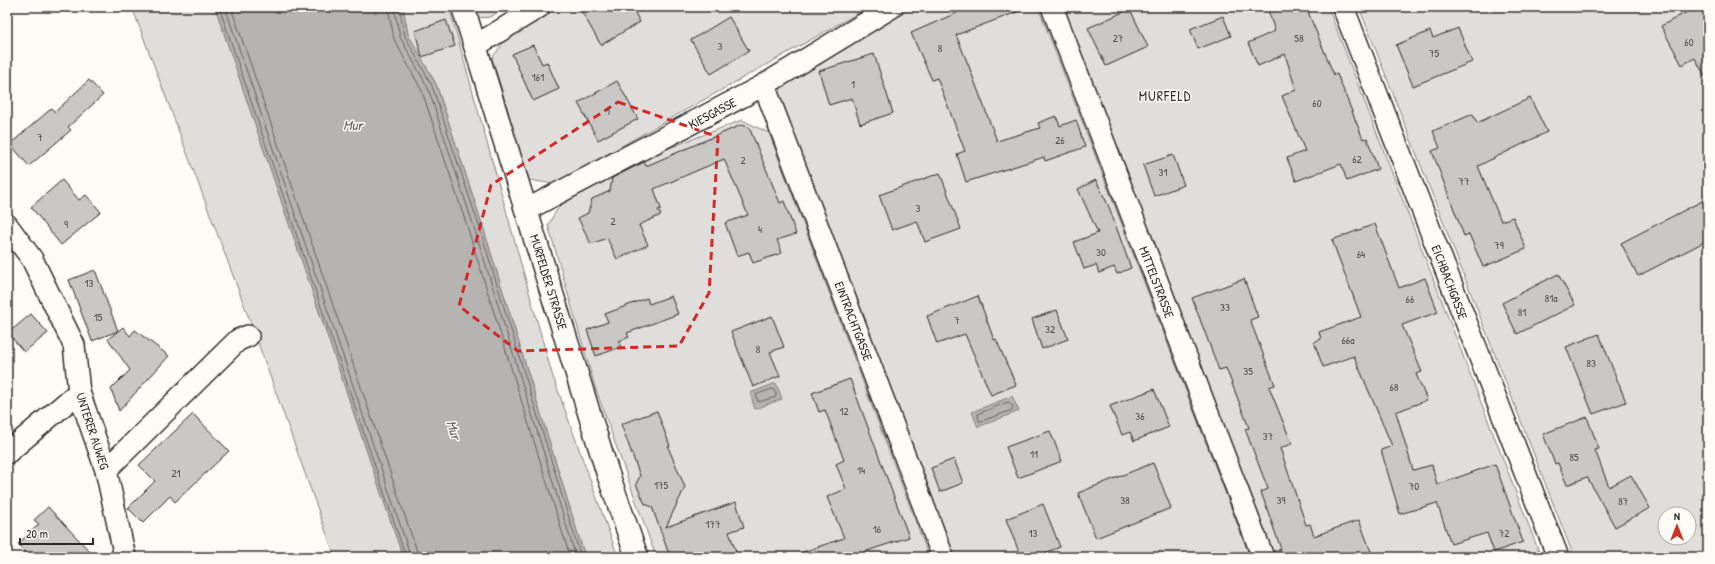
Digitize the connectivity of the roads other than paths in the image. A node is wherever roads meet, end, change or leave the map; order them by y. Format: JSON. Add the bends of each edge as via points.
{"nodes":[{"id":1,"x":463,"y":7,"type":"edge"},
{"id":2,"x":539,"y":7,"type":"edge"},
{"id":3,"x":892,"y":7,"type":"edge"},
{"id":4,"x":1052,"y":7,"type":"edge"},
{"id":5,"x":1343,"y":7,"type":"edge"},
{"id":6,"x":475,"y":46,"type":"junction"},
{"id":7,"x":764,"y":85,"type":"junction"},
{"id":8,"x":526,"y":210,"type":"junction"},
{"id":9,"x":7,"y":225,"type":"edge"},
{"id":10,"x":248,"y":336,"type":"dead end"},
{"id":11,"x":79,"y":392,"type":"junction"},
{"id":12,"x":7,"y":453,"type":"edge"},
{"id":13,"x":106,"y":470,"type":"junction"},
{"id":14,"x":126,"y":557,"type":"edge"},
{"id":15,"x":636,"y":557,"type":"edge"},
{"id":16,"x":943,"y":557,"type":"edge"},
{"id":17,"x":1263,"y":557,"type":"edge"},
{"id":18,"x":1558,"y":557,"type":"edge"}],
"edges":[{"from":1,"to":6,"type":"street","name":"MURFELDER STRASSE"},
{"from":2,"to":6,"type":"street"},
{"from":3,"to":7,"type":"street","name":"KIESGASSE"},
{"from":4,"to":17,"type":"street","name":"MITTELSTRASSE"},
{"from":5,"to":18,"type":"street","name":"EICHBACHGASSE"},
{"from":6,"to":8,"type":"street","name":"MURFELDER STRASSE"},
{"from":7,"to":8,"type":"street","name":"KIESGASSE"},
{"from":7,"to":16,"type":"street","name":"EINTRACHTGASSE"},
{"from":8,"to":15,"type":"street","name":"MURFELDER STRASSE"},
{"from":9,"to":11,"type":"street","name":"UNTERER AUWEG","via":[[32,259],[74,345]]},
{"from":10,"to":13,"type":"street","via":[[238,340]]},
{"from":11,"to":12,"type":"street"},
{"from":11,"to":13,"type":"street","name":"UNTERER AUWEG"},
{"from":13,"to":14,"type":"street","name":"UNTERER AUWEG"}]}
